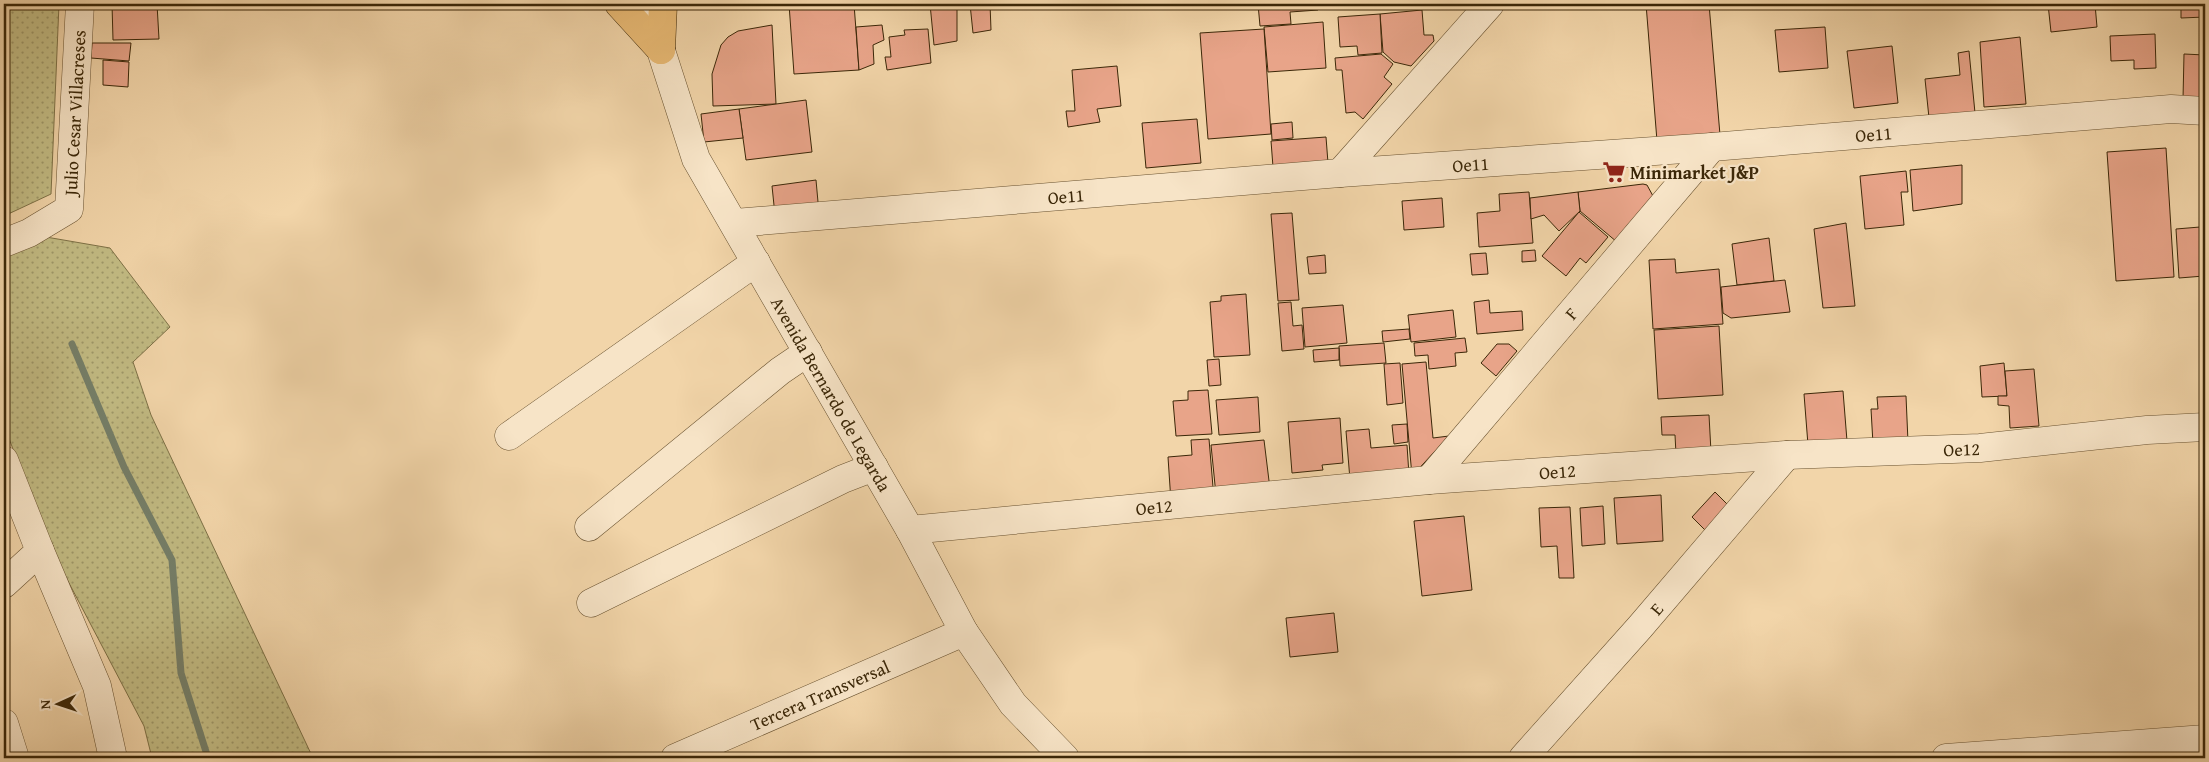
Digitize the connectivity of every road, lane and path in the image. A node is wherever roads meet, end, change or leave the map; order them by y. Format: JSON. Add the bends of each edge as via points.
{"nodes":[{"id":1,"x":80,"y":4,"type":"edge"},
{"id":2,"x":619,"y":4,"type":"edge"},
{"id":3,"x":646,"y":4,"type":"edge"},
{"id":4,"x":663,"y":4,"type":"edge"},
{"id":5,"x":1490,"y":4,"type":"edge"},
{"id":6,"x":660,"y":50,"type":"junction"},
{"id":7,"x":2205,"y":111,"type":"edge"},
{"id":8,"x":1712,"y":147,"type":"junction"},
{"id":9,"x":1340,"y":173,"type":"junction"},
{"id":10,"x":735,"y":223,"type":"junction"},
{"id":11,"x":4,"y":242,"type":"edge"},
{"id":12,"x":756,"y":262,"type":"junction"},
{"id":13,"x":808,"y":352,"type":"junction"},
{"id":14,"x":2205,"y":426,"type":"edge"},
{"id":15,"x":509,"y":436,"type":"dead end"},
{"id":16,"x":1787,"y":455,"type":"junction"},
{"id":17,"x":4,"y":460,"type":"edge"},
{"id":18,"x":874,"y":467,"type":"junction"},
{"id":19,"x":1429,"y":480,"type":"junction"},
{"id":20,"x":589,"y":527,"type":"dead end"},
{"id":21,"x":910,"y":530,"type":"junction"},
{"id":22,"x":40,"y":551,"type":"junction"},
{"id":23,"x":4,"y":584,"type":"edge"},
{"id":24,"x":591,"y":603,"type":"dead end"},
{"id":25,"x":964,"y":632,"type":"junction"},
{"id":26,"x":4,"y":723,"type":"edge"},
{"id":27,"x":2205,"y":739,"type":"edge"},
{"id":28,"x":15,"y":758,"type":"edge"},
{"id":29,"x":113,"y":758,"type":"edge"},
{"id":30,"x":675,"y":758,"type":"edge"},
{"id":31,"x":1065,"y":758,"type":"edge"},
{"id":32,"x":1523,"y":758,"type":"edge"},
{"id":33,"x":1946,"y":758,"type":"edge"}],
"edges":[{"from":1,"to":11,"type":"street","name":"Julio Cesar Villacreses","via":[[69,208],[29,233]]},
{"from":2,"to":6,"type":"main road"},
{"from":3,"to":6,"type":"street","name":"Avenida Bernardo de Legarda"},
{"from":4,"to":6,"type":"main road"},
{"from":5,"to":9,"type":"street"},
{"from":6,"to":10,"type":"street","name":"Avenida Bernardo de Legarda","via":[[696,159]]},
{"from":7,"to":8,"type":"street","name":"Oe11","via":[[2171,109]]},
{"from":8,"to":9,"type":"street","name":"Oe11"},
{"from":8,"to":19,"type":"street","name":"F"},
{"from":9,"to":10,"type":"street","name":"Oe11"},
{"from":10,"to":12,"type":"street","name":"Avenida Bernardo de Legarda"},
{"from":12,"to":13,"type":"street","name":"Avenida Bernardo de Legarda"},
{"from":12,"to":15,"type":"street"},
{"from":13,"to":18,"type":"street","name":"Avenida Bernardo de Legarda"},
{"from":13,"to":20,"type":"street","via":[[780,371]]},
{"from":14,"to":16,"type":"street","name":"Oe12","via":[[1980,448]]},
{"from":16,"to":19,"type":"street","name":"Oe12"},
{"from":16,"to":32,"type":"street","name":"E"},
{"from":17,"to":22,"type":"street"},
{"from":18,"to":21,"type":"street","name":"Avenida Bernardo de Legarda"},
{"from":18,"to":24,"type":"street","via":[[843,479]]},
{"from":19,"to":21,"type":"street","name":"Oe12"},
{"from":21,"to":25,"type":"street","name":"Avenida Bernardo de Legarda"},
{"from":22,"to":23,"type":"street"},
{"from":22,"to":29,"type":"street","via":[[97,686]]},
{"from":25,"to":30,"type":"street","name":"Tercera Transversal"},
{"from":25,"to":31,"type":"street","name":"Avenida Bernardo de Legarda","via":[[1013,704]]},
{"from":26,"to":28,"type":"street"},
{"from":27,"to":33,"type":"street"}]}
